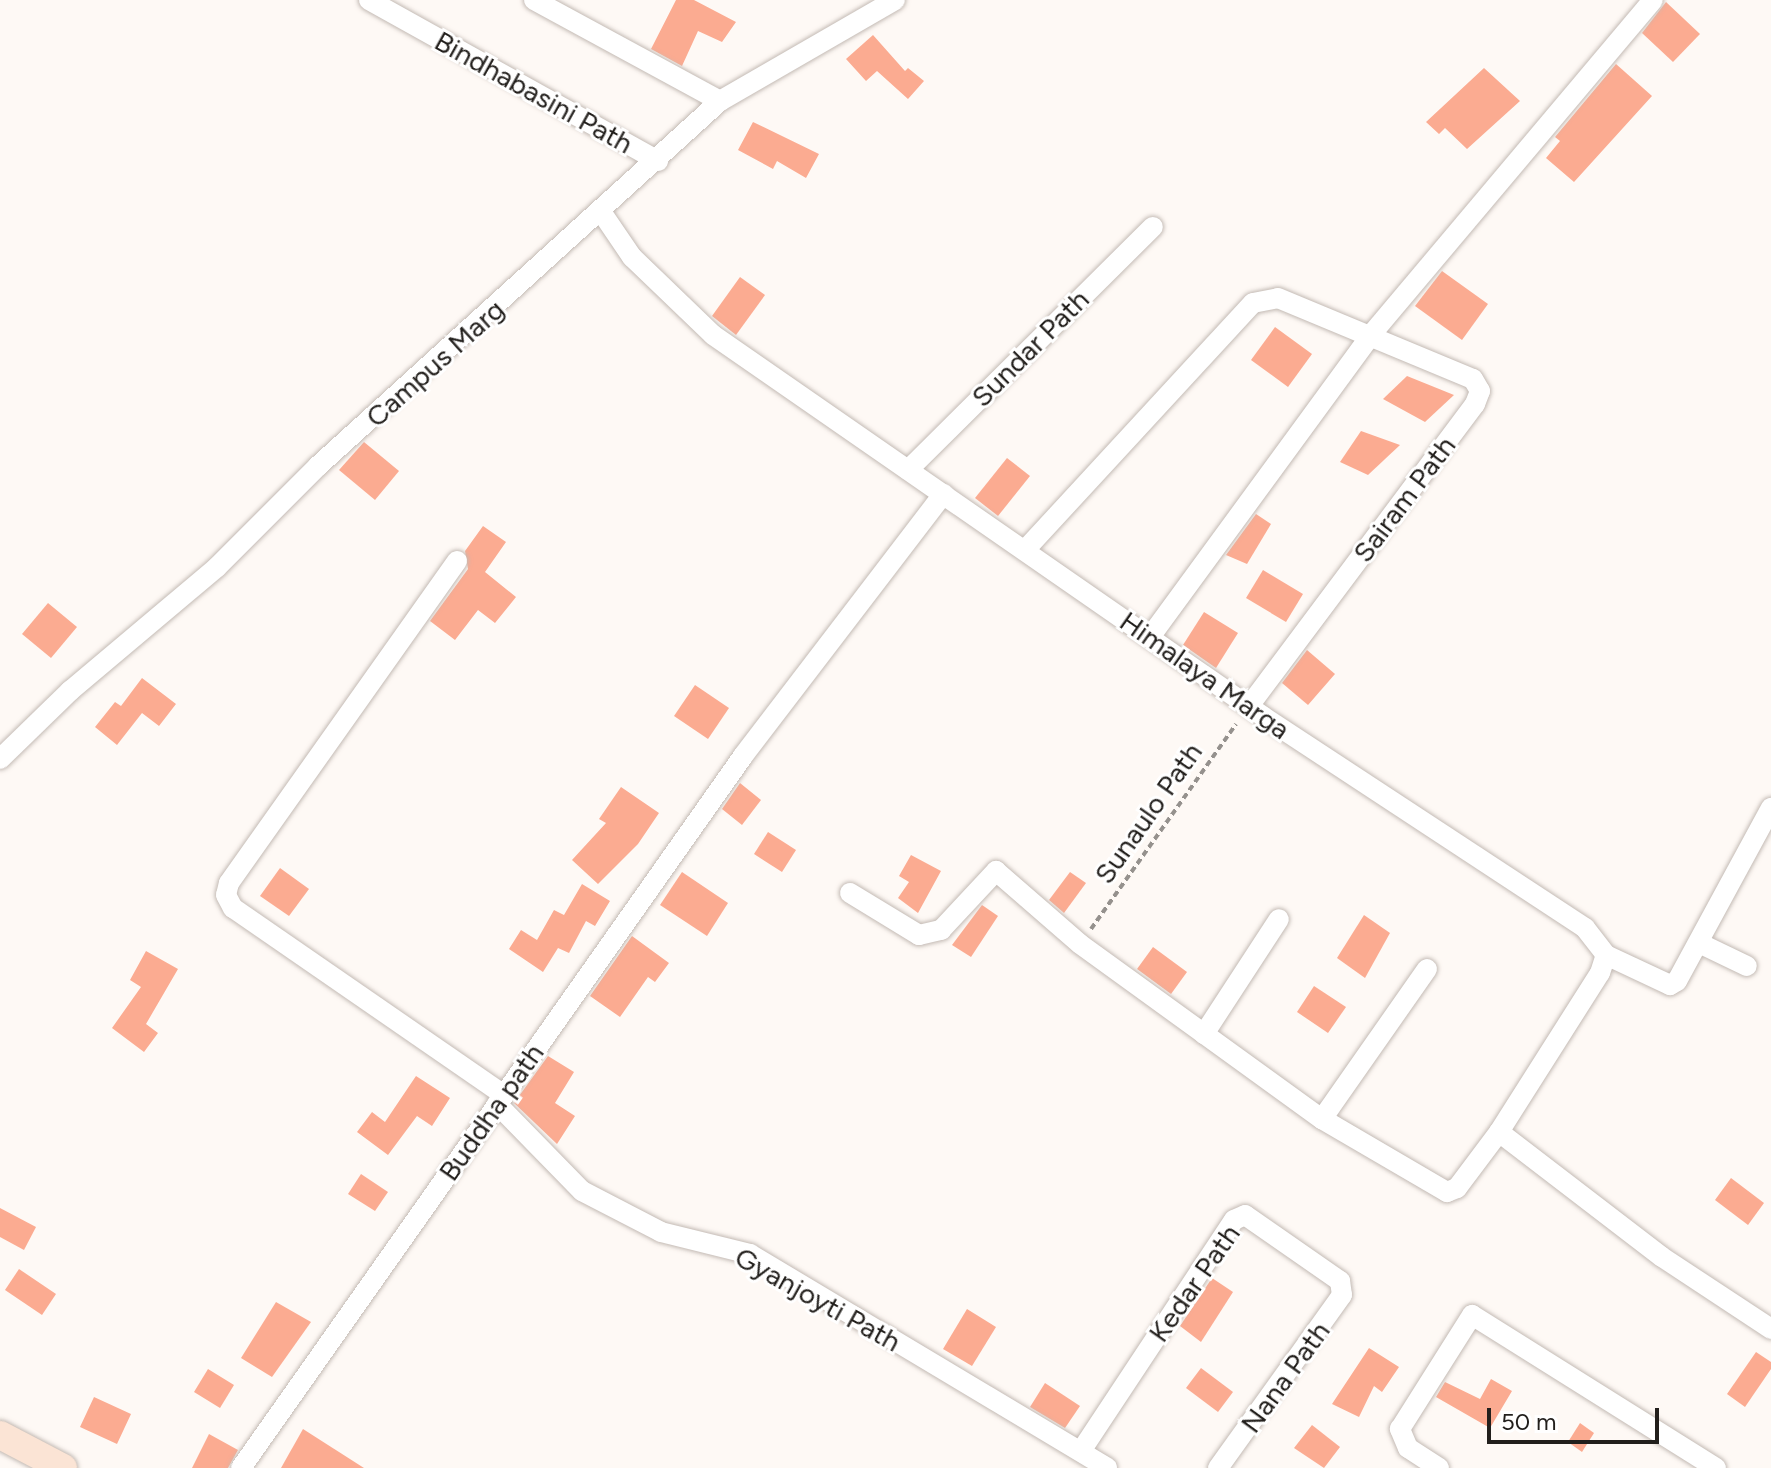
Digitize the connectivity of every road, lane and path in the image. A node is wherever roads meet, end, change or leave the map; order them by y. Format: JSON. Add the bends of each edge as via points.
{"nodes":[{"id":1,"x":369,"y":0,"type":"edge"},
{"id":2,"x":534,"y":0,"type":"edge"},
{"id":3,"x":895,"y":0,"type":"edge"},
{"id":4,"x":1653,"y":0,"type":"edge"},
{"id":5,"x":720,"y":101,"type":"junction"},
{"id":6,"x":658,"y":161,"type":"junction"},
{"id":7,"x":600,"y":210,"type":"junction"},
{"id":8,"x":1153,"y":227,"type":"dead end"},
{"id":9,"x":1370,"y":336,"type":"junction"},
{"id":10,"x":908,"y":470,"type":"junction"},
{"id":11,"x":943,"y":494,"type":"junction"},
{"id":12,"x":1025,"y":550,"type":"junction"},
{"id":13,"x":457,"y":561,"type":"dead end"},
{"id":14,"x":1150,"y":637,"type":"junction"},
{"id":15,"x":1249,"y":706,"type":"junction"},
{"id":16,"x":0,"y":759,"type":"edge"},
{"id":17,"x":1771,"y":808,"type":"edge"},
{"id":18,"x":1763,"y":842,"type":"edge"},
{"id":19,"x":850,"y":893,"type":"dead end"},
{"id":20,"x":1279,"y":919,"type":"dead end"},
{"id":21,"x":1699,"y":943,"type":"junction"},
{"id":22,"x":1080,"y":944,"type":"junction"},
{"id":23,"x":1606,"y":955,"type":"junction"},
{"id":24,"x":1747,"y":966,"type":"dead end"},
{"id":25,"x":1427,"y":969,"type":"dead end"},
{"id":26,"x":1204,"y":1034,"type":"junction"},
{"id":27,"x":500,"y":1099,"type":"junction"},
{"id":28,"x":1322,"y":1119,"type":"junction"},
{"id":29,"x":1499,"y":1132,"type":"junction"},
{"id":30,"x":1340,"y":1281,"type":"joint"},
{"id":31,"x":1771,"y":1329,"type":"edge"},
{"id":32,"x":3,"y":1444,"type":"edge"},
{"id":33,"x":1081,"y":1451,"type":"junction"},
{"id":34,"x":63,"y":1468,"type":"edge"},
{"id":35,"x":241,"y":1468,"type":"edge"},
{"id":36,"x":1107,"y":1468,"type":"edge"},
{"id":37,"x":1218,"y":1468,"type":"edge"},
{"id":38,"x":1439,"y":1468,"type":"edge"},
{"id":39,"x":1716,"y":1468,"type":"edge"}],
"edges":[{"from":1,"to":6,"type":"street","name":"Bindhabasini Path"},
{"from":2,"to":5,"type":"street"},
{"from":3,"to":5,"type":"street","name":"Campus Marg"},
{"from":4,"to":9,"type":"street"},
{"from":5,"to":6,"type":"street","name":"Campus Marg"},
{"from":6,"to":7,"type":"street","name":"Campus Marg"},
{"from":7,"to":10,"type":"street","name":"Himalaya Marga","via":[[632,257],[713,335]]},
{"from":7,"to":16,"type":"street","name":"Campus Marg","via":[[318,466],[217,567],[70,691]]},
{"from":8,"to":10,"type":"street","name":"Sundar Path"},
{"from":9,"to":12,"type":"street","name":"Sairam Path","via":[[1278,298],[1253,303]]},
{"from":9,"to":14,"type":"street"},
{"from":9,"to":15,"type":"street","name":"Sairam Path","via":[[1473,379],[1480,391]]},
{"from":10,"to":11,"type":"street","name":"Himalaya Marga"},
{"from":11,"to":12,"type":"street","name":"Himalaya Marga"},
{"from":11,"to":27,"type":"street","name":"Buddha path","via":[[743,756]]},
{"from":12,"to":14,"type":"street","name":"Himalaya Marga"},
{"from":13,"to":27,"type":"street","name":"Gyanjoyti Path","via":[[229,883],[226,895],[233,908]]},
{"from":14,"to":15,"type":"street","name":"Himalaya Marga"},
{"from":15,"to":22,"type":"path","name":"Sunaulo Path"},
{"from":15,"to":23,"type":"street","name":"Himalaya Marga","via":[[1585,928]]},
{"from":17,"to":18,"type":"street","name":"Himalaya Marga"},
{"from":18,"to":21,"type":"street","name":"Himalaya Marga"},
{"from":19,"to":22,"type":"street","via":[[919,935],[941,930],[996,871]]},
{"from":20,"to":26,"type":"street"},
{"from":21,"to":23,"type":"street","name":"Himalaya Marga","via":[[1670,985]]},
{"from":21,"to":24,"type":"street"},
{"from":22,"to":26,"type":"street"},
{"from":23,"to":29,"type":"street","via":[[1600,973]]},
{"from":25,"to":28,"type":"street"},
{"from":26,"to":28,"type":"street"},
{"from":27,"to":33,"type":"street","name":"Gyanjoyti Path","via":[[582,1191],[661,1232],[750,1254]]},
{"from":27,"to":35,"type":"street","name":"Buddha path"},
{"from":28,"to":29,"type":"street","via":[[1447,1192],[1457,1188]]},
{"from":29,"to":31,"type":"street","via":[[1662,1257]]},
{"from":30,"to":33,"type":"street","name":"Kedar Path","via":[[1256,1218],[1234,1220]]},
{"from":30,"to":37,"type":"street","name":"Nana Path","via":[[1342,1295],[1333,1311]]},
{"from":32,"to":34,"type":"main road"},
{"from":33,"to":36,"type":"street","name":"Gyanjoyti Path"},
{"from":38,"to":39,"type":"street","via":[[1408,1448],[1400,1429],[1472,1315]]}]}
